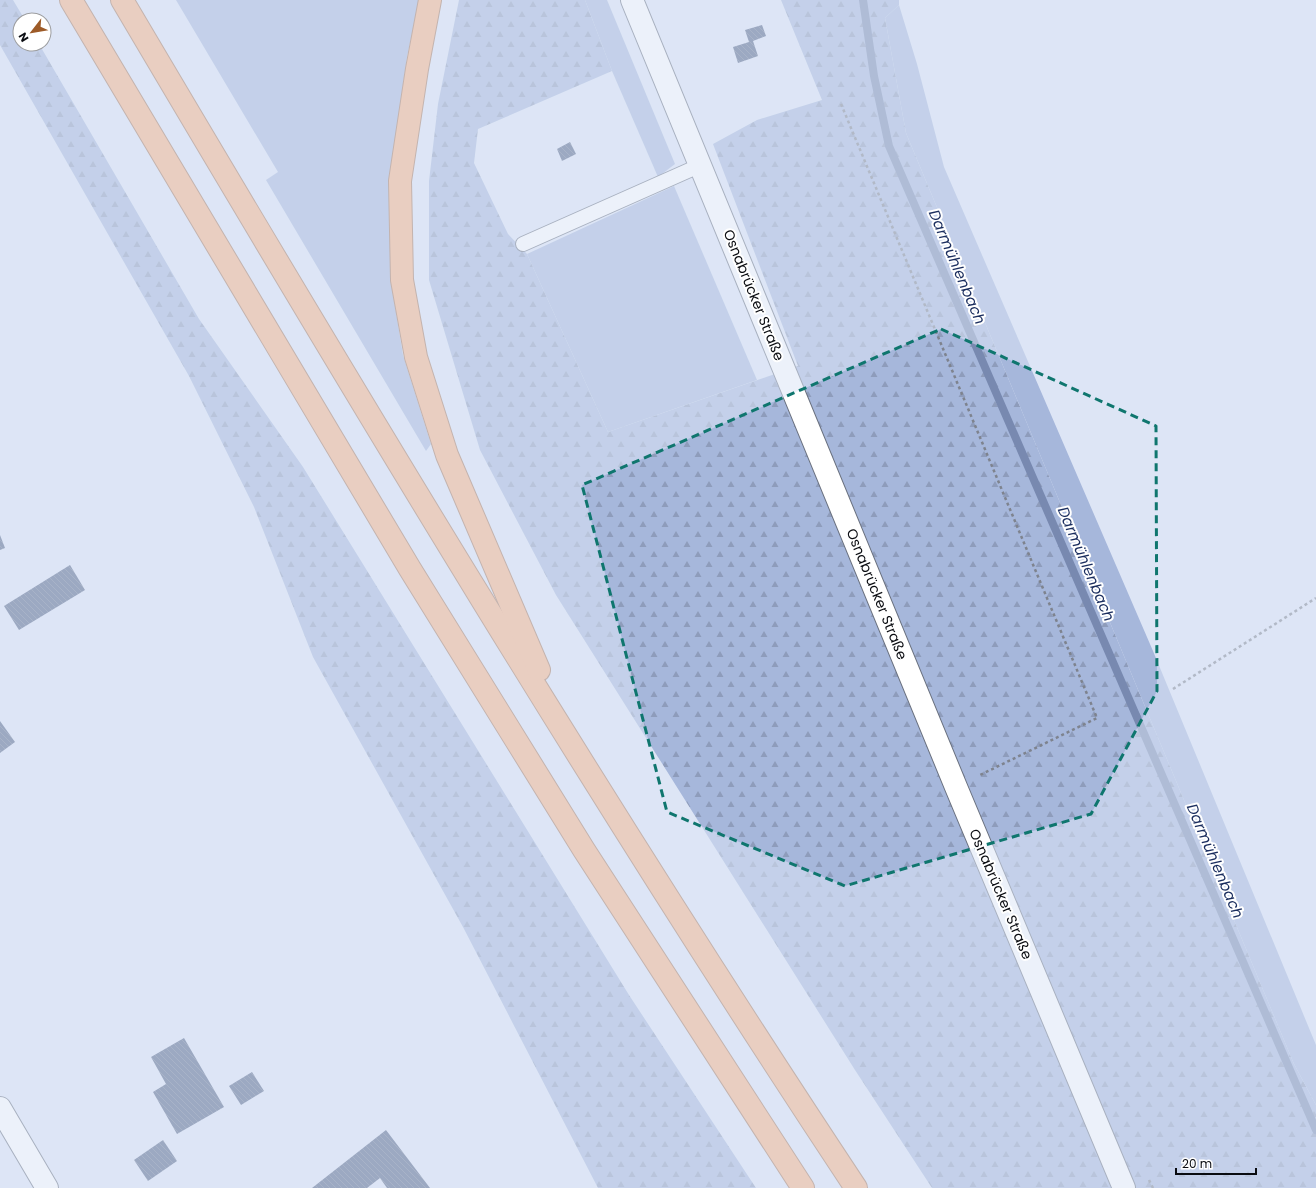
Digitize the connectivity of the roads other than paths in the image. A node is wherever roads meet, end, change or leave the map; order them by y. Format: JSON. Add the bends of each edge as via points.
{"nodes":[{"id":1,"x":71,"y":0,"type":"edge"},
{"id":2,"x":122,"y":0,"type":"edge"},
{"id":3,"x":430,"y":0,"type":"edge"},
{"id":4,"x":632,"y":0,"type":"edge"},
{"id":5,"x":701,"y":165,"type":"junction"},
{"id":6,"x":523,"y":244,"type":"dead end"},
{"id":7,"x":567,"y":738,"type":"junction"},
{"id":8,"x":0,"y":1108,"type":"edge"},
{"id":9,"x":47,"y":1188,"type":"edge"},
{"id":10,"x":803,"y":1188,"type":"edge"},
{"id":11,"x":856,"y":1188,"type":"edge"},
{"id":12,"x":1124,"y":1188,"type":"edge"}],
"edges":[{"from":1,"to":10,"type":"highway","via":[[414,576],[584,850]]},
{"from":2,"to":7,"type":"highway","via":[[326,345]]},
{"from":3,"to":7,"type":"highway","via":[[400,181],[402,280],[416,357],[447,455]]},
{"from":4,"to":5,"type":"main road","name":"Osnabrücker Straße"},
{"from":5,"to":6,"type":"lane"},
{"from":5,"to":12,"type":"main road","name":"Osnabrücker Straße","via":[[956,787]]},
{"from":7,"to":11,"type":"highway"},
{"from":8,"to":9,"type":"main road"}]}
